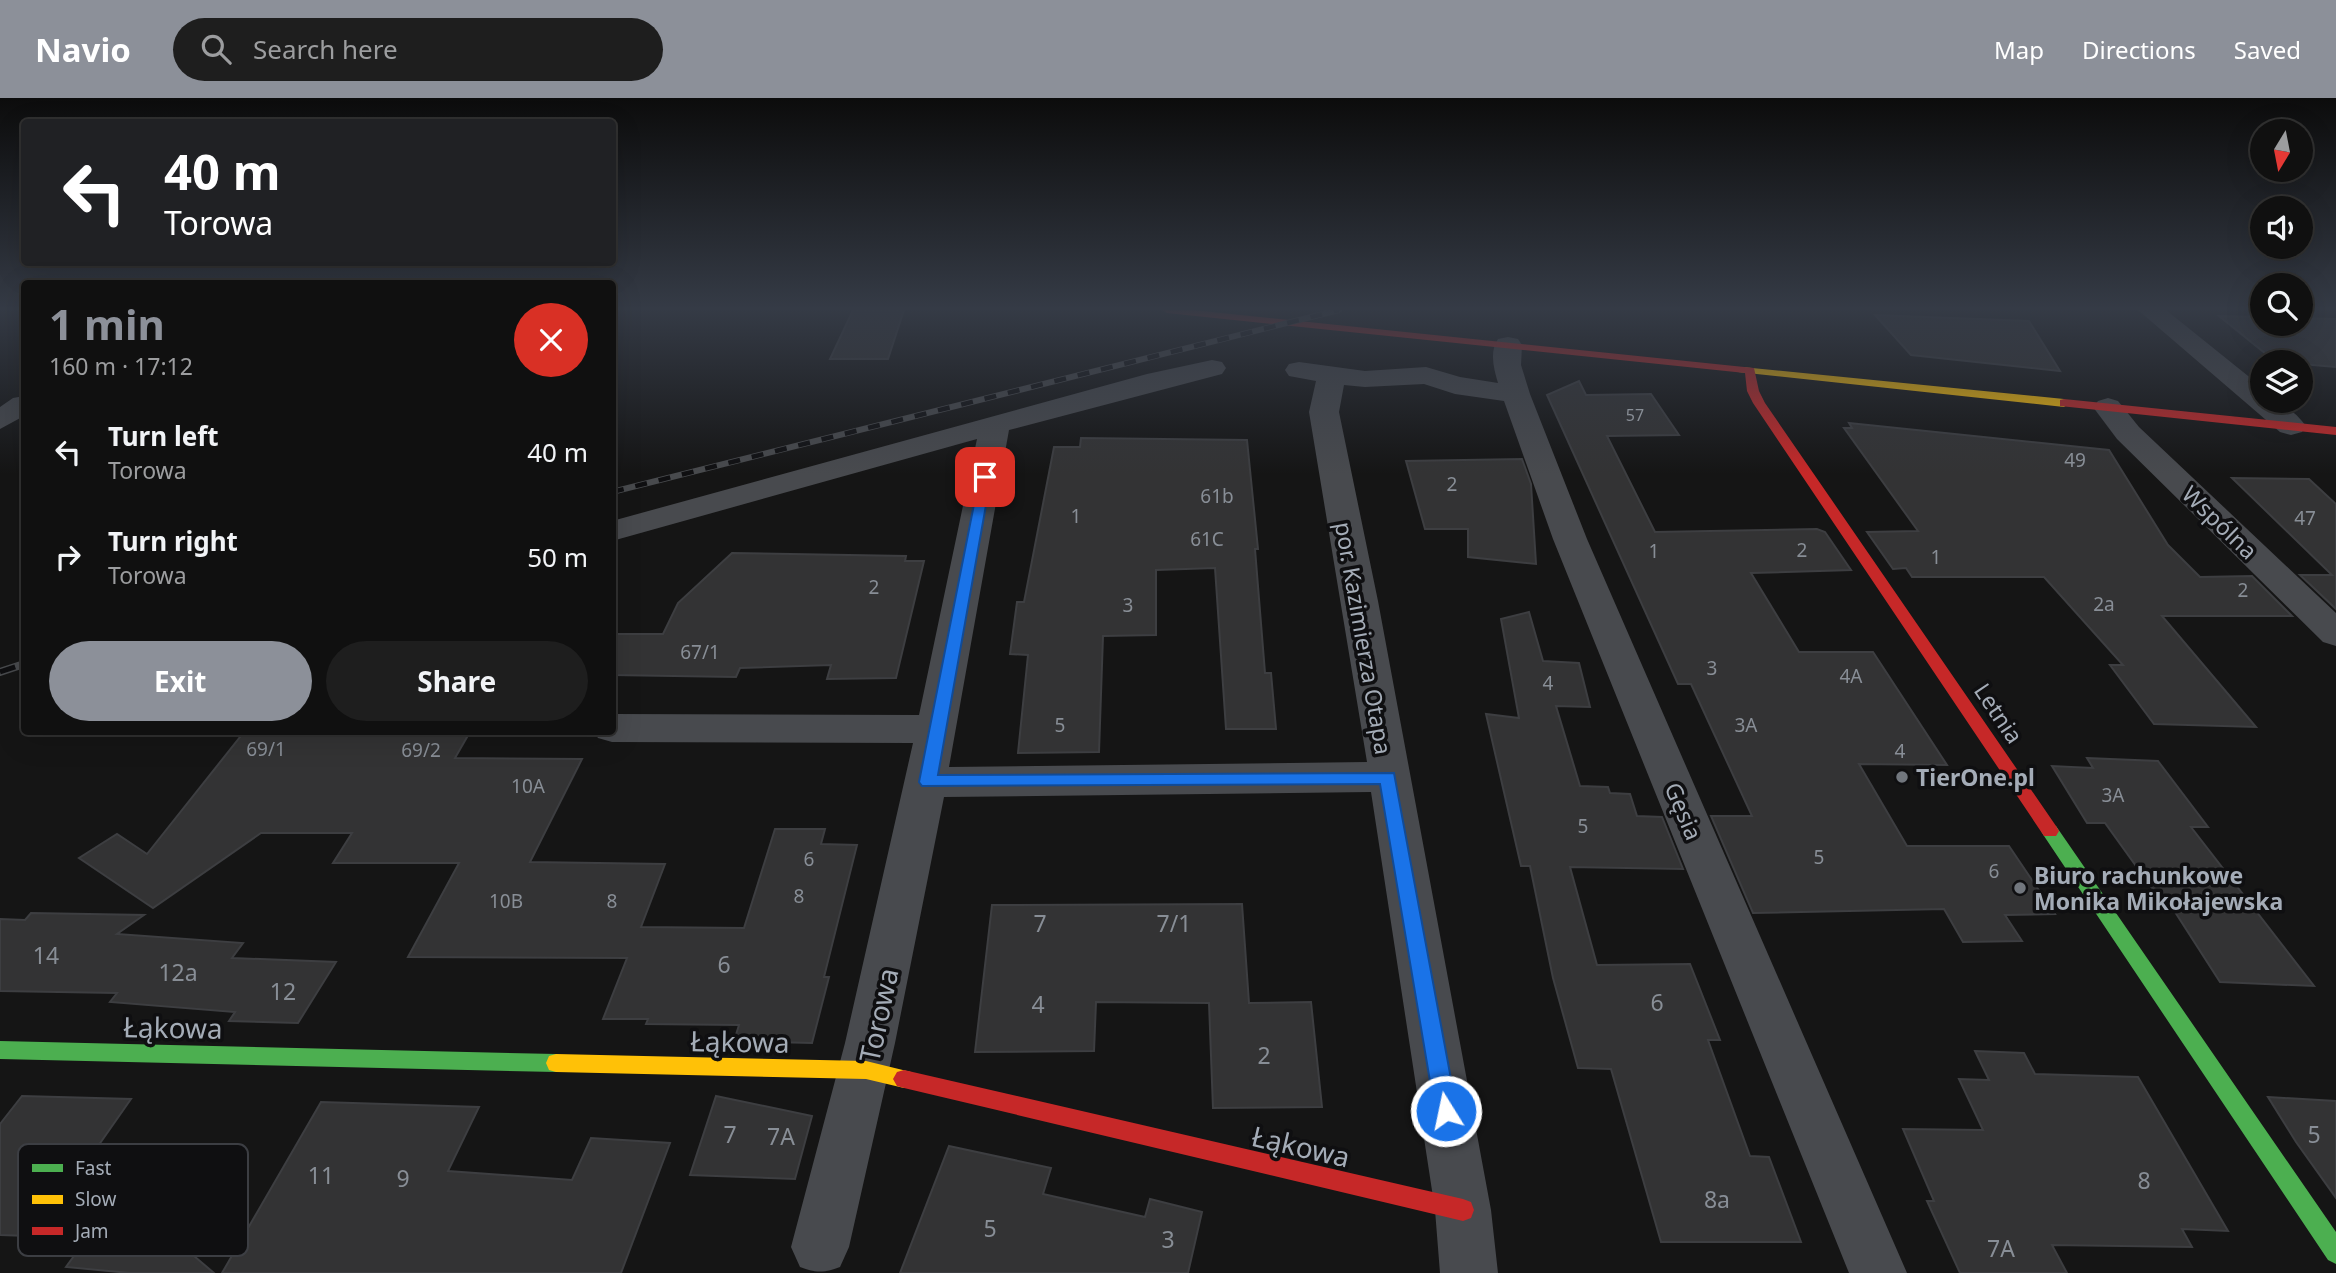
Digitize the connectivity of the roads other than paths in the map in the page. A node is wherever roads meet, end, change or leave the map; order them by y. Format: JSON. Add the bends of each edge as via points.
{"nodes":[{"id":1,"x":1429,"y":365,"type":"edge"},
{"id":2,"x":1507,"y":365,"type":"edge"},
{"id":3,"x":1700,"y":365,"type":"edge"},
{"id":4,"x":2217,"y":365,"type":"edge"},
{"id":5,"x":1212,"y":368,"type":"dead end"},
{"id":6,"x":1750,"y":370,"type":"junction"},
{"id":7,"x":1426,"y":375,"type":"junction"},
{"id":8,"x":1516,"y":394,"type":"junction"},
{"id":9,"x":2108,"y":407,"type":"junction"},
{"id":10,"x":995,"y":426,"type":"junction"},
{"id":11,"x":2291,"y":426,"type":"junction"},
{"id":12,"x":2336,"y":431,"type":"edge"},
{"id":13,"x":616,"y":530,"type":"edge"},
{"id":14,"x":2336,"y":634,"type":"edge"},
{"id":15,"x":616,"y":728,"type":"edge"},
{"id":16,"x":937,"y":729,"type":"junction"},
{"id":17,"x":1388,"y":777,"type":"junction"},
{"id":18,"x":928,"y":782,"type":"junction"},
{"id":19,"x":0,"y":1050,"type":"edge"},
{"id":20,"x":866,"y":1070,"type":"junction"},
{"id":21,"x":1463,"y":1210,"type":"junction"},
{"id":22,"x":820,"y":1247,"type":"dead end"},
{"id":23,"x":2336,"y":1252,"type":"edge"},
{"id":24,"x":1469,"y":1273,"type":"edge"},
{"id":25,"x":1878,"y":1273,"type":"edge"}],
"edges":[{"from":1,"to":7,"type":"street"},
{"from":2,"to":8,"type":"street","name":"Gęsia"},
{"from":3,"to":6,"type":"street"},
{"from":4,"to":11,"type":"street"},
{"from":5,"to":10,"type":"street"},
{"from":6,"to":9,"type":"street"},
{"from":6,"to":23,"type":"street","name":"Letnia","via":[[1756,398]]},
{"from":7,"to":8,"type":"street","via":[[1455,385]]},
{"from":7,"to":17,"type":"street","name":"por. Kazimierza Otapa","via":[[1387,379],[1315,373],[1360,601]]},
{"from":8,"to":25,"type":"street","name":"Gęsia","via":[[1570,539]]},
{"from":9,"to":11,"type":"street"},
{"from":9,"to":14,"type":"street","name":"Wspólna","via":[[2128,433]]},
{"from":10,"to":13,"type":"street"},
{"from":10,"to":16,"type":"street","name":"Torowa"},
{"from":11,"to":12,"type":"street"},
{"from":15,"to":16,"type":"street"},
{"from":16,"to":18,"type":"street","name":"Torowa"},
{"from":17,"to":18,"type":"street"},
{"from":17,"to":21,"type":"street","name":"por. Kazimierza Otapa"},
{"from":18,"to":20,"type":"street","name":"Torowa"},
{"from":19,"to":20,"type":"street","name":"Łąkowa"},
{"from":20,"to":21,"type":"street","name":"Łąkowa"},
{"from":20,"to":22,"type":"street","name":"Torowa"},
{"from":21,"to":24,"type":"street","name":"por. Kazimierza Otapa"}]}
